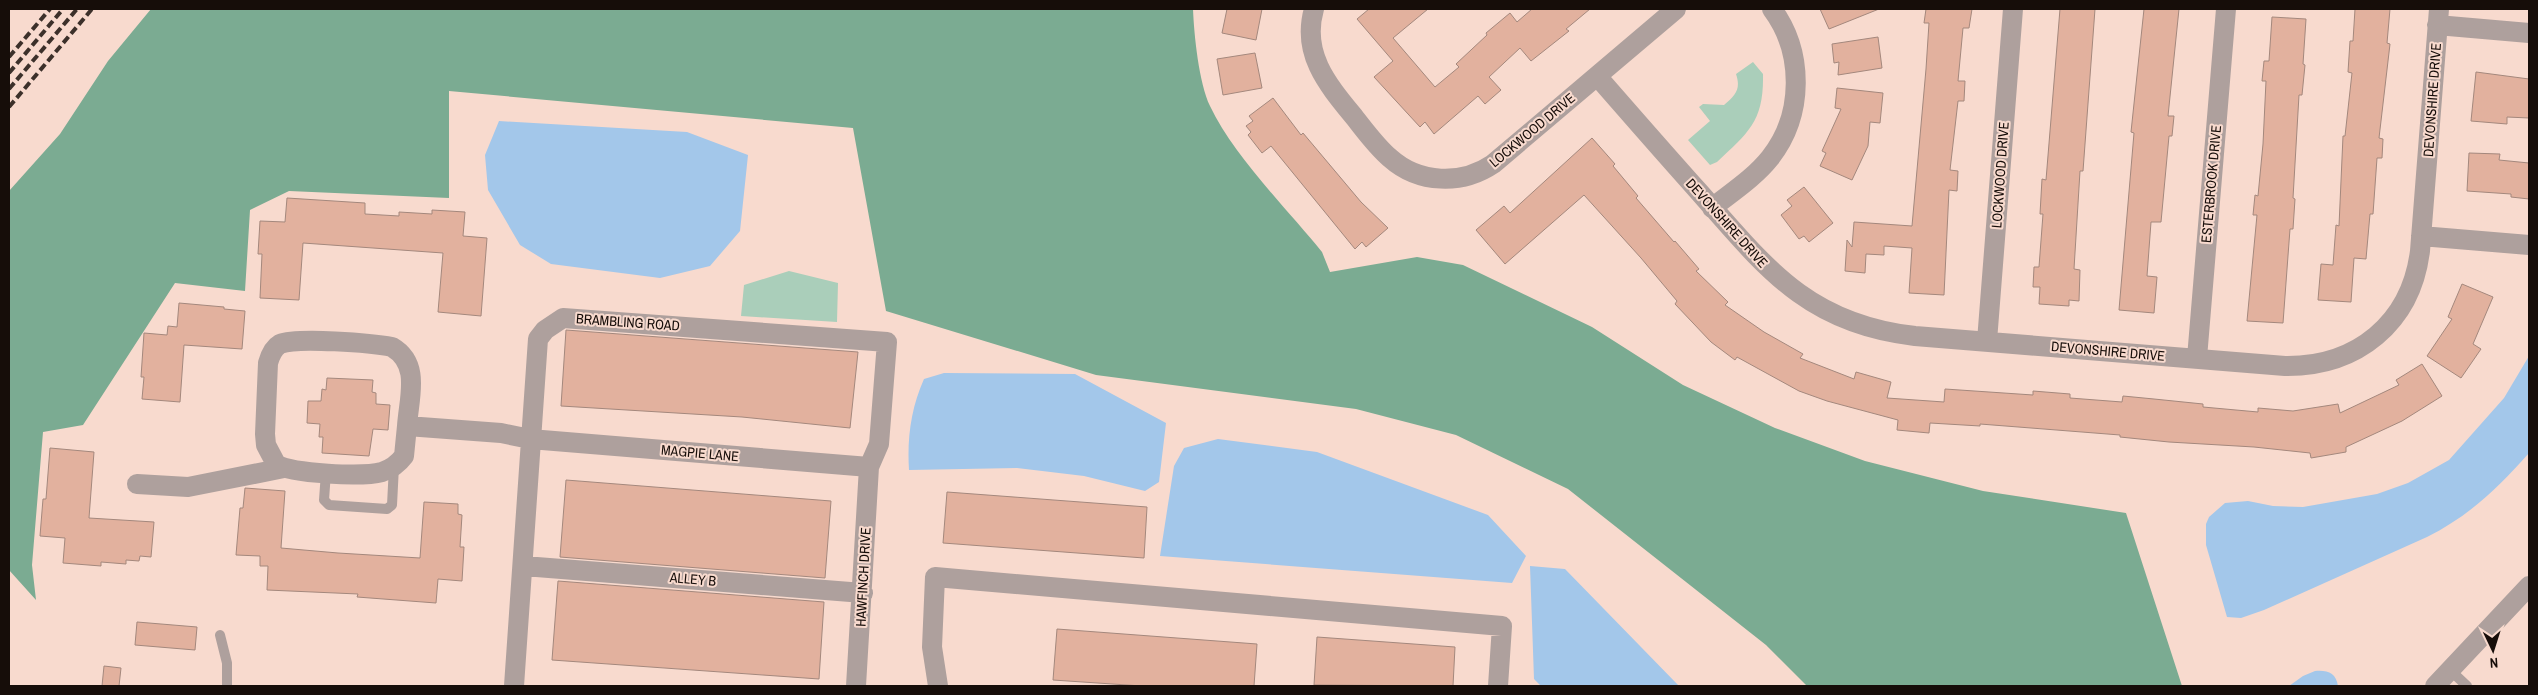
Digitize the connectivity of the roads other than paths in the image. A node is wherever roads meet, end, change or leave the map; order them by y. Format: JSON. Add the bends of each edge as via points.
{"nodes":[{"id":1,"x":1314,"y":9,"type":"edge"},
{"id":2,"x":1676,"y":9,"type":"edge"},
{"id":3,"x":1772,"y":9,"type":"edge"},
{"id":4,"x":2013,"y":9,"type":"edge"},
{"id":5,"x":2226,"y":9,"type":"edge"},
{"id":6,"x":2438,"y":17,"type":"edge"},
{"id":7,"x":2529,"y":33,"type":"edge"},
{"id":8,"x":1597,"y":76,"type":"junction"},
{"id":9,"x":1712,"y":208,"type":"junction"},
{"id":10,"x":2421,"y":236,"type":"junction"},
{"id":11,"x":2529,"y":245,"type":"edge"},
{"id":12,"x":1987,"y":341,"type":"junction"},
{"id":13,"x":2197,"y":358,"type":"junction"},
{"id":14,"x":407,"y":426,"type":"junction"},
{"id":15,"x":530,"y":439,"type":"junction"},
{"id":16,"x":394,"y":466,"type":"junction"},
{"id":17,"x":869,"y":467,"type":"junction"},
{"id":18,"x":284,"y":468,"type":"junction"},
{"id":19,"x":326,"y":472,"type":"junction"},
{"id":20,"x":137,"y":484,"type":"dead end"},
{"id":21,"x":524,"y":566,"type":"junction"},
{"id":22,"x":2529,"y":586,"type":"edge"},
{"id":23,"x":863,"y":593,"type":"junction"},
{"id":24,"x":220,"y":636,"type":"dead end"},
{"id":25,"x":2450,"y":670,"type":"junction"},
{"id":26,"x":227,"y":686,"type":"edge"},
{"id":27,"x":514,"y":686,"type":"edge"},
{"id":28,"x":856,"y":686,"type":"edge"},
{"id":29,"x":938,"y":686,"type":"edge"},
{"id":30,"x":1498,"y":686,"type":"edge"},
{"id":31,"x":2435,"y":686,"type":"edge"},
{"id":32,"x":2467,"y":686,"type":"edge"}],
"edges":[{"from":1,"to":8,"type":"street","name":"LOCKWOOD DRIVE","via":[[1311,47],[1317,68],[1386,154],[1403,168],[1423,176],[1452,179],[1487,168]]},
{"from":2,"to":8,"type":"street","name":"LOCKWOOD DRIVE"},
{"from":3,"to":9,"type":"street","via":[[1785,32],[1795,64],[1796,86],[1791,118],[1764,166]]},
{"from":4,"to":12,"type":"street","name":"LOCKWOOD DRIVE"},
{"from":5,"to":13,"type":"street","name":"ESTERBROOK DRIVE"},
{"from":6,"to":7,"type":"street"},
{"from":6,"to":10,"type":"street","name":"DEVONSHIRE DRIVE"},
{"from":8,"to":9,"type":"street","name":"DEVONSHIRE DRIVE"},
{"from":9,"to":12,"type":"street","name":"DEVONSHIRE DRIVE","via":[[1776,277],[1827,311],[1884,331]]},
{"from":10,"to":11,"type":"street"},
{"from":10,"to":13,"type":"street","name":"DEVONSHIRE DRIVE","via":[[2416,272],[2404,302],[2384,329],[2358,349],[2339,358],[2307,365]]},
{"from":12,"to":13,"type":"street","name":"DEVONSHIRE DRIVE"},
{"from":14,"to":15,"type":"street","name":"MAGPIE LANE","via":[[501,433]]},
{"from":14,"to":16,"type":"street","via":[[404,456]]},
{"from":14,"to":18,"type":"street","via":[[411,372],[398,351],[382,345],[295,341],[278,345],[268,363],[265,434],[270,455],[276,464]]},
{"from":15,"to":17,"type":"street","name":"MAGPIE LANE"},
{"from":15,"to":17,"type":"street","name":"BRAMBLING ROAD","via":[[538,339],[563,318],[887,342],[879,444]]},
{"from":15,"to":21,"type":"street","name":"BRAMBLING ROAD"},
{"from":16,"to":19,"type":"street","via":[[372,473]]},
{"from":16,"to":19,"type":"lane","via":[[392,505],[387,509],[329,505],[324,500]]},
{"from":17,"to":23,"type":"street","name":"HAWFINCH DRIVE"},
{"from":18,"to":19,"type":"street","via":[[296,472]]},
{"from":18,"to":20,"type":"street","via":[[188,487]]},
{"from":21,"to":23,"type":"street","name":"ALLEY B"},
{"from":21,"to":27,"type":"street","name":"BRAMBLING ROAD"},
{"from":22,"to":25,"type":"street"},
{"from":23,"to":28,"type":"street","name":"HAWFINCH DRIVE"},
{"from":24,"to":26,"type":"lane"},
{"from":25,"to":31,"type":"street"},
{"from":25,"to":32,"type":"lane"},
{"from":29,"to":30,"type":"street","via":[[932,647],[935,577],[1502,626]]}]}
